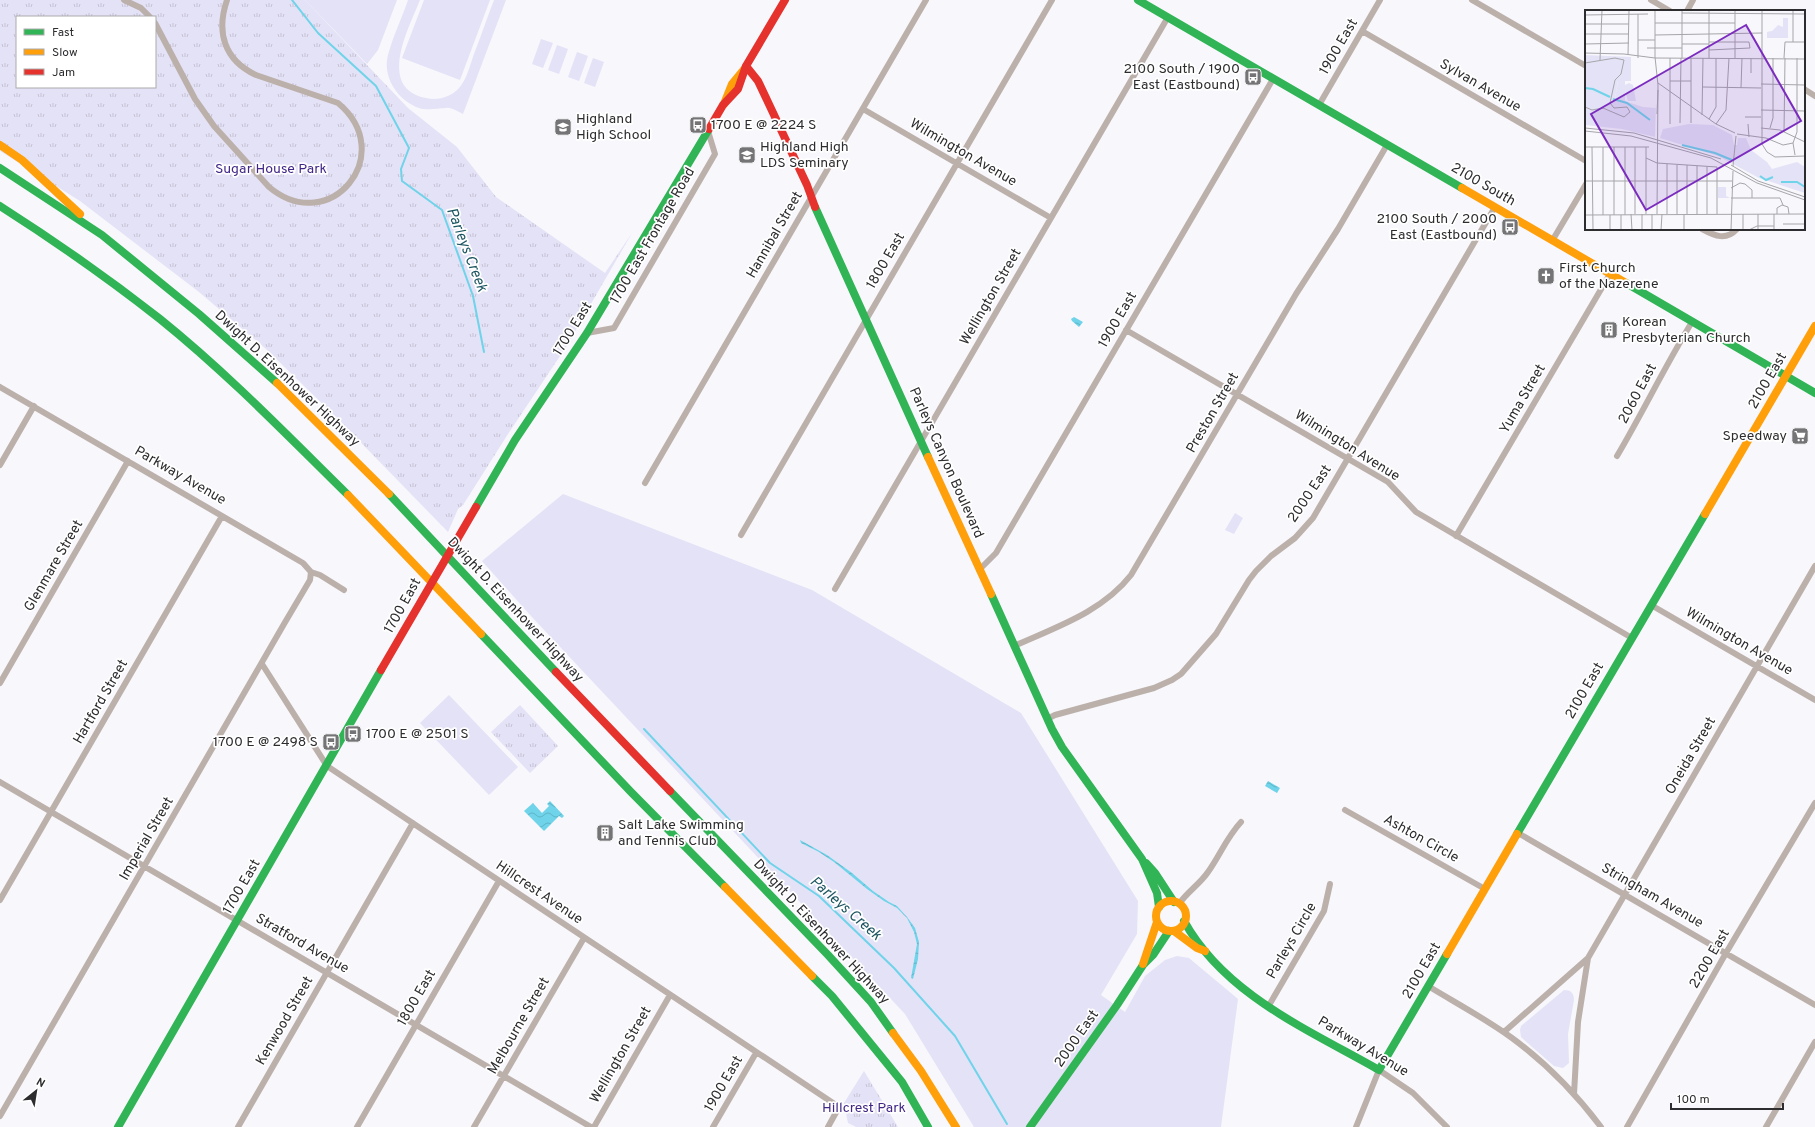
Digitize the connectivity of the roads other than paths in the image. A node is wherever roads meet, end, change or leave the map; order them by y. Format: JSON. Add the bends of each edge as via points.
{"nodes":[{"id":1,"x":124,"y":0,"type":"edge"},
{"id":2,"x":227,"y":0,"type":"edge"},
{"id":3,"x":785,"y":0,"type":"edge"},
{"id":4,"x":926,"y":0,"type":"edge"},
{"id":5,"x":1052,"y":0,"type":"edge"},
{"id":6,"x":1138,"y":0,"type":"edge"},
{"id":7,"x":1380,"y":0,"type":"edge"},
{"id":8,"x":1472,"y":0,"type":"edge"},
{"id":9,"x":1651,"y":0,"type":"edge"},
{"id":10,"x":1693,"y":0,"type":"edge"},
{"id":11,"x":1668,"y":10,"type":"edge"},
{"id":12,"x":1688,"y":10,"type":"edge"},
{"id":13,"x":149,"y":16,"type":"edge"},
{"id":14,"x":1168,"y":17,"type":"junction"},
{"id":15,"x":156,"y":25,"type":"edge"},
{"id":16,"x":1362,"y":31,"type":"junction"},
{"id":17,"x":1585,"y":65,"type":"edge"},
{"id":18,"x":746,"y":66,"type":"junction"},
{"id":19,"x":1273,"y":79,"type":"junction"},
{"id":20,"x":1805,"y":90,"type":"edge"},
{"id":21,"x":1815,"y":96,"type":"edge"},
{"id":22,"x":1319,"y":105,"type":"junction"},
{"id":23,"x":863,"y":109,"type":"junction"},
{"id":24,"x":708,"y":131,"type":"junction"},
{"id":25,"x":0,"y":145,"type":"edge"},
{"id":26,"x":1387,"y":145,"type":"junction"},
{"id":27,"x":1585,"y":160,"type":"edge"},
{"id":28,"x":957,"y":163,"type":"junction"},
{"id":29,"x":0,"y":168,"type":"edge"},
{"id":30,"x":1585,"y":186,"type":"edge"},
{"id":31,"x":811,"y":197,"type":"junction"},
{"id":32,"x":0,"y":206,"type":"edge"},
{"id":33,"x":1495,"y":207,"type":"junction"},
{"id":34,"x":1051,"y":218,"type":"junction"},
{"id":35,"x":1704,"y":230,"type":"edge"},
{"id":36,"x":1736,"y":230,"type":"edge"},
{"id":37,"x":102,"y":235,"type":"junction"},
{"id":38,"x":1552,"y":241,"type":"junction"},
{"id":39,"x":1610,"y":274,"type":"junction"},
{"id":40,"x":867,"y":319,"type":"junction"},
{"id":41,"x":1692,"y":322,"type":"junction"},
{"id":42,"x":1815,"y":326,"type":"edge"},
{"id":43,"x":1126,"y":330,"type":"junction"},
{"id":44,"x":588,"y":333,"type":"junction"},
{"id":45,"x":1786,"y":376,"type":"junction"},
{"id":46,"x":0,"y":387,"type":"edge"},
{"id":47,"x":1815,"y":393,"type":"edge"},
{"id":48,"x":1238,"y":394,"type":"junction"},
{"id":49,"x":34,"y":406,"type":"junction"},
{"id":50,"x":921,"y":440,"type":"junction"},
{"id":51,"x":1617,"y":456,"type":"dead end"},
{"id":52,"x":1348,"y":459,"type":"junction"},
{"id":53,"x":128,"y":461,"type":"junction"},
{"id":54,"x":0,"y":465,"type":"edge"},
{"id":55,"x":645,"y":483,"type":"dead end"},
{"id":56,"x":222,"y":516,"type":"junction"},
{"id":57,"x":741,"y":535,"type":"dead end"},
{"id":58,"x":1456,"y":536,"type":"junction"},
{"id":59,"x":1815,"y":566,"type":"edge"},
{"id":60,"x":979,"y":570,"type":"junction"},
{"id":61,"x":312,"y":572,"type":"junction"},
{"id":62,"x":835,"y":589,"type":"dead end"},
{"id":63,"x":344,"y":590,"type":"dead end"},
{"id":64,"x":1651,"y":605,"type":"junction"},
{"id":65,"x":1632,"y":638,"type":"junction"},
{"id":66,"x":1014,"y":646,"type":"junction"},
{"id":67,"x":262,"y":664,"type":"junction"},
{"id":68,"x":1757,"y":666,"type":"junction"},
{"id":69,"x":0,"y":682,"type":"edge"},
{"id":70,"x":1815,"y":700,"type":"edge"},
{"id":71,"x":1048,"y":719,"type":"junction"},
{"id":72,"x":327,"y":766,"type":"junction"},
{"id":73,"x":0,"y":782,"type":"edge"},
{"id":74,"x":1815,"y":803,"type":"edge"},
{"id":75,"x":1345,"y":810,"type":"dead end"},
{"id":76,"x":51,"y":811,"type":"junction"},
{"id":77,"x":1241,"y":822,"type":"dead end"},
{"id":78,"x":413,"y":823,"type":"junction"},
{"id":79,"x":1518,"y":832,"type":"junction"},
{"id":80,"x":1142,"y":859,"type":"junction"},
{"id":81,"x":145,"y":866,"type":"junction"},
{"id":82,"x":498,"y":880,"type":"junction"},
{"id":83,"x":1330,"y":884,"type":"dead end"},
{"id":84,"x":1485,"y":888,"type":"junction"},
{"id":85,"x":1625,"y":894,"type":"junction"},
{"id":86,"x":0,"y":900,"type":"edge"},
{"id":87,"x":1176,"y":903,"type":"junction"},
{"id":88,"x":1159,"y":907,"type":"junction"},
{"id":89,"x":238,"y":920,"type":"junction"},
{"id":90,"x":1184,"y":921,"type":"junction"},
{"id":91,"x":1157,"y":922,"type":"junction"},
{"id":92,"x":1171,"y":931,"type":"junction"},
{"id":93,"x":584,"y":938,"type":"junction"},
{"id":94,"x":1205,"y":951,"type":"junction"},
{"id":95,"x":1726,"y":953,"type":"junction"},
{"id":96,"x":1588,"y":958,"type":"junction"},
{"id":97,"x":1142,"y":965,"type":"junction"},
{"id":98,"x":327,"y":972,"type":"junction"},
{"id":99,"x":1428,"y":986,"type":"junction"},
{"id":100,"x":670,"y":995,"type":"junction"},
{"id":101,"x":1815,"y":1004,"type":"edge"},
{"id":102,"x":1268,"y":1007,"type":"junction"},
{"id":103,"x":416,"y":1024,"type":"junction"},
{"id":104,"x":1504,"y":1032,"type":"junction"},
{"id":105,"x":1815,"y":1042,"type":"edge"},
{"id":106,"x":756,"y":1053,"type":"junction"},
{"id":107,"x":1379,"y":1070,"type":"junction"},
{"id":108,"x":504,"y":1076,"type":"junction"},
{"id":109,"x":1574,"y":1094,"type":"junction"},
{"id":110,"x":0,"y":1116,"type":"edge"},
{"id":111,"x":118,"y":1127,"type":"edge"},
{"id":112,"x":238,"y":1127,"type":"edge"},
{"id":113,"x":356,"y":1127,"type":"edge"},
{"id":114,"x":474,"y":1127,"type":"edge"},
{"id":115,"x":592,"y":1127,"type":"edge"},
{"id":116,"x":713,"y":1127,"type":"edge"},
{"id":117,"x":828,"y":1127,"type":"edge"},
{"id":118,"x":928,"y":1127,"type":"edge"},
{"id":119,"x":956,"y":1127,"type":"edge"},
{"id":120,"x":1030,"y":1127,"type":"edge"},
{"id":121,"x":1356,"y":1127,"type":"edge"},
{"id":122,"x":1447,"y":1127,"type":"edge"},
{"id":123,"x":1601,"y":1127,"type":"edge"},
{"id":124,"x":1627,"y":1127,"type":"edge"},
{"id":125,"x":1766,"y":1127,"type":"edge"}],
"edges":[{"from":1,"to":13,"type":"street","via":[[142,8]]},
{"from":2,"to":15,"type":"street","via":[[222,15],[223,39],[228,51],[245,70],[328,98],[347,110],[357,123],[362,144],[360,166],[352,182],[340,193],[308,204],[288,199],[269,187],[214,126],[195,99]]},
{"from":3,"to":18,"type":"main road","name":"1700 East"},
{"from":4,"to":23,"type":"street","name":"Hannibal Street"},
{"from":5,"to":28,"type":"street","name":"1800 East"},
{"from":6,"to":14,"type":"main road","name":"2100 South"},
{"from":7,"to":16,"type":"street","name":"1900 East"},
{"from":8,"to":17,"type":"street"},
{"from":9,"to":11,"type":"street"},
{"from":10,"to":12,"type":"street"},
{"from":14,"to":19,"type":"main road","name":"2100 South"},
{"from":14,"to":34,"type":"street","name":"Wellington Street"},
{"from":16,"to":22,"type":"street","name":"1900 East"},
{"from":16,"to":27,"type":"street","name":"Sylvan Avenue"},
{"from":18,"to":24,"type":"main road","name":"1700 East","via":[[735,94],[723,105]]},
{"from":18,"to":31,"type":"main road","name":"Parleys Canyon Boulevard","via":[[758,81]]},
{"from":19,"to":22,"type":"main road","name":"2100 South"},
{"from":19,"to":43,"type":"street","name":"1900 East"},
{"from":20,"to":21,"type":"street"},
{"from":22,"to":26,"type":"main road","name":"2100 South"},
{"from":23,"to":28,"type":"street","name":"Wilmington Avenue"},
{"from":23,"to":31,"type":"street","name":"Hannibal Street"},
{"from":24,"to":44,"type":"main road","name":"1700 East"},
{"from":24,"to":44,"type":"street","name":"1700 East Frontage Road","via":[[715,154],[614,328]]},
{"from":25,"to":37,"type":"main road","via":[[22,160]]},
{"from":26,"to":33,"type":"main road","name":"2100 South"},
{"from":26,"to":48,"type":"street","name":"Preston Street"},
{"from":28,"to":34,"type":"street","name":"Wilmington Avenue"},
{"from":28,"to":40,"type":"street","name":"1800 East"},
{"from":29,"to":37,"type":"main road","name":"Dwight D. Eisenhower Highway"},
{"from":30,"to":38,"type":"street"},
{"from":31,"to":40,"type":"main road","name":"Parleys Canyon Boulevard"},
{"from":31,"to":55,"type":"street","name":"Hannibal Street"},
{"from":32,"to":118,"type":"main road","via":[[60,244],[160,320],[245,394],[372,518],[631,792],[832,996],[902,1082]]},
{"from":33,"to":38,"type":"main road","name":"2100 South"},
{"from":33,"to":52,"type":"street","name":"2000 East"},
{"from":34,"to":50,"type":"street","name":"Wellington Street"},
{"from":35,"to":36,"type":"street","via":[[1725,237]]},
{"from":37,"to":119,"type":"main road","name":"Dwight D. Eisenhower Highway","via":[[199,314],[278,385],[396,501],[871,1002],[921,1071]]},
{"from":38,"to":39,"type":"main road","name":"2100 South"},
{"from":39,"to":41,"type":"main road","name":"2100 South"},
{"from":39,"to":58,"type":"street","name":"Yuma Street"},
{"from":40,"to":50,"type":"main road","name":"Parleys Canyon Boulevard"},
{"from":40,"to":57,"type":"street","name":"1800 East"},
{"from":41,"to":45,"type":"main road","name":"2100 South"},
{"from":41,"to":51,"type":"street","name":"2060 East","via":[[1660,375],[1639,419]]},
{"from":42,"to":45,"type":"main road","name":"2100 East"},
{"from":43,"to":48,"type":"street","name":"Wilmington Avenue"},
{"from":43,"to":60,"type":"street","name":"1900 East","via":[[996,553]]},
{"from":44,"to":72,"type":"main road","name":"1700 East","via":[[516,440]]},
{"from":45,"to":47,"type":"main road","name":"2100 South"},
{"from":45,"to":64,"type":"main road","name":"2100 East"},
{"from":46,"to":49,"type":"street","name":"Parkway Avenue"},
{"from":48,"to":52,"type":"street","name":"Wilmington Avenue"},
{"from":48,"to":66,"type":"street","name":"Preston Street","via":[[1126,582],[1090,612]]},
{"from":49,"to":53,"type":"street","name":"Parkway Avenue"},
{"from":49,"to":54,"type":"street"},
{"from":50,"to":60,"type":"main road","name":"Parleys Canyon Boulevard"},
{"from":50,"to":62,"type":"street","name":"Wellington Street"},
{"from":52,"to":58,"type":"street","name":"Wilmington Avenue","via":[[1388,482],[1416,512]]},
{"from":52,"to":71,"type":"street","name":"2000 East","via":[[1312,518],[1295,538],[1256,571],[1216,634],[1181,674],[1154,688],[1054,715]]},
{"from":53,"to":56,"type":"street","name":"Parkway Avenue"},
{"from":53,"to":69,"type":"street","name":"Glenmare Street"},
{"from":56,"to":61,"type":"street","name":"Parkway Avenue","via":[[303,563]]},
{"from":56,"to":76,"type":"street","name":"Hartford Street"},
{"from":58,"to":65,"type":"street","name":"Wilmington Avenue"},
{"from":59,"to":68,"type":"street","name":"Oneida Street"},
{"from":60,"to":66,"type":"main road","name":"Parleys Canyon Boulevard"},
{"from":61,"to":63,"type":"street","name":"Parkway Avenue"},
{"from":61,"to":67,"type":"street","name":"Imperial Street","via":[[310,580]]},
{"from":64,"to":65,"type":"main road","name":"2100 East"},
{"from":64,"to":68,"type":"street","name":"Wilmington Avenue"},
{"from":65,"to":79,"type":"main road","name":"2100 East"},
{"from":66,"to":71,"type":"main road","name":"Parleys Canyon Boulevard"},
{"from":67,"to":72,"type":"street","name":"Hillcrest Avenue"},
{"from":67,"to":81,"type":"street","name":"Imperial Street"},
{"from":68,"to":70,"type":"street","name":"Wilmington Avenue"},
{"from":68,"to":85,"type":"street","name":"Oneida Street"},
{"from":71,"to":80,"type":"main road","name":"Parleys Canyon Boulevard","via":[[1062,747]]},
{"from":72,"to":78,"type":"street","name":"Hillcrest Avenue"},
{"from":72,"to":89,"type":"main road","name":"1700 East"},
{"from":73,"to":76,"type":"street","name":"Stratford Avenue"},
{"from":74,"to":95,"type":"street","name":"2200 East"},
{"from":75,"to":84,"type":"street","name":"Ashton Circle"},
{"from":76,"to":81,"type":"street","name":"Stratford Avenue"},
{"from":76,"to":86,"type":"street","name":"Hartford Street"},
{"from":77,"to":87,"type":"street","via":[[1208,872]]},
{"from":78,"to":82,"type":"street","name":"Hillcrest Avenue"},
{"from":78,"to":98,"type":"street","name":"Kenwood Street"},
{"from":79,"to":84,"type":"main road","name":"2100 East"},
{"from":79,"to":85,"type":"street","name":"Stringham Avenue"},
{"from":80,"to":87,"type":"main road","name":"Parleys Canyon Boulevard"},
{"from":80,"to":88,"type":"main road","name":"Parleys Canyon Boulevard","via":[[1157,892]]},
{"from":81,"to":89,"type":"street","name":"Stratford Avenue"},
{"from":81,"to":110,"type":"street","name":"Imperial Street"},
{"from":82,"to":93,"type":"street","name":"Hillcrest Avenue"},
{"from":82,"to":103,"type":"street","name":"1800 East"},
{"from":83,"to":102,"type":"street","name":"Parleys Circle","via":[[1324,911]]},
{"from":84,"to":99,"type":"main road","name":"2100 East"},
{"from":85,"to":95,"type":"street","name":"Stringham Avenue"},
{"from":85,"to":96,"type":"street","name":"Oneida Street"},
{"from":87,"to":88,"type":"main road","via":[[1165,902]]},
{"from":87,"to":90,"type":"main road","via":[[1185,912]]},
{"from":88,"to":91,"type":"main road","via":[[1156,913]]},
{"from":89,"to":98,"type":"street","name":"Stratford Avenue"},
{"from":89,"to":111,"type":"main road","name":"1700 East"},
{"from":90,"to":92,"type":"main road","via":[[1178,929]]},
{"from":90,"to":94,"type":"main road"},
{"from":91,"to":92,"type":"main road"},
{"from":91,"to":97,"type":"main road","name":"2000 East"},
{"from":92,"to":94,"type":"main road"},
{"from":92,"to":97,"type":"main road","name":"2000 East"},
{"from":93,"to":100,"type":"street","name":"Hillcrest Avenue"},
{"from":93,"to":108,"type":"street","name":"Melbourne Street"},
{"from":94,"to":102,"type":"main road","name":"Parkway Avenue","via":[[1237,984]]},
{"from":95,"to":101,"type":"street","name":"Stringham Avenue"},
{"from":95,"to":124,"type":"street","name":"2200 East"},
{"from":96,"to":104,"type":"street","name":"Oneida Street"},
{"from":96,"to":109,"type":"street","name":"Oneida Street","via":[[1576,1034]]},
{"from":97,"to":120,"type":"main road","name":"2000 East","via":[[1117,1005]]},
{"from":98,"to":103,"type":"street","name":"Stratford Avenue"},
{"from":98,"to":112,"type":"street","name":"Kenwood Street"},
{"from":99,"to":104,"type":"street"},
{"from":99,"to":107,"type":"main road","name":"2100 East"},
{"from":100,"to":106,"type":"street","name":"Hillcrest Avenue"},
{"from":100,"to":115,"type":"street","name":"Wellington Street"},
{"from":102,"to":107,"type":"main road","name":"Parkway Avenue"},
{"from":103,"to":108,"type":"street","name":"Stratford Avenue"},
{"from":103,"to":113,"type":"street","name":"1800 East"},
{"from":104,"to":109,"type":"street","via":[[1538,1059]]},
{"from":105,"to":125,"type":"street"},
{"from":106,"to":116,"type":"street","name":"1900 East"},
{"from":106,"to":117,"type":"street","name":"Hillcrest Avenue","via":[[839,1107]]},
{"from":107,"to":121,"type":"street"},
{"from":107,"to":122,"type":"street","name":"Parkway Avenue","via":[[1413,1093]]},
{"from":108,"to":114,"type":"street","name":"Melbourne Street"},
{"from":108,"to":115,"type":"street","name":"Stratford Avenue"},
{"from":109,"to":123,"type":"street"}]}
